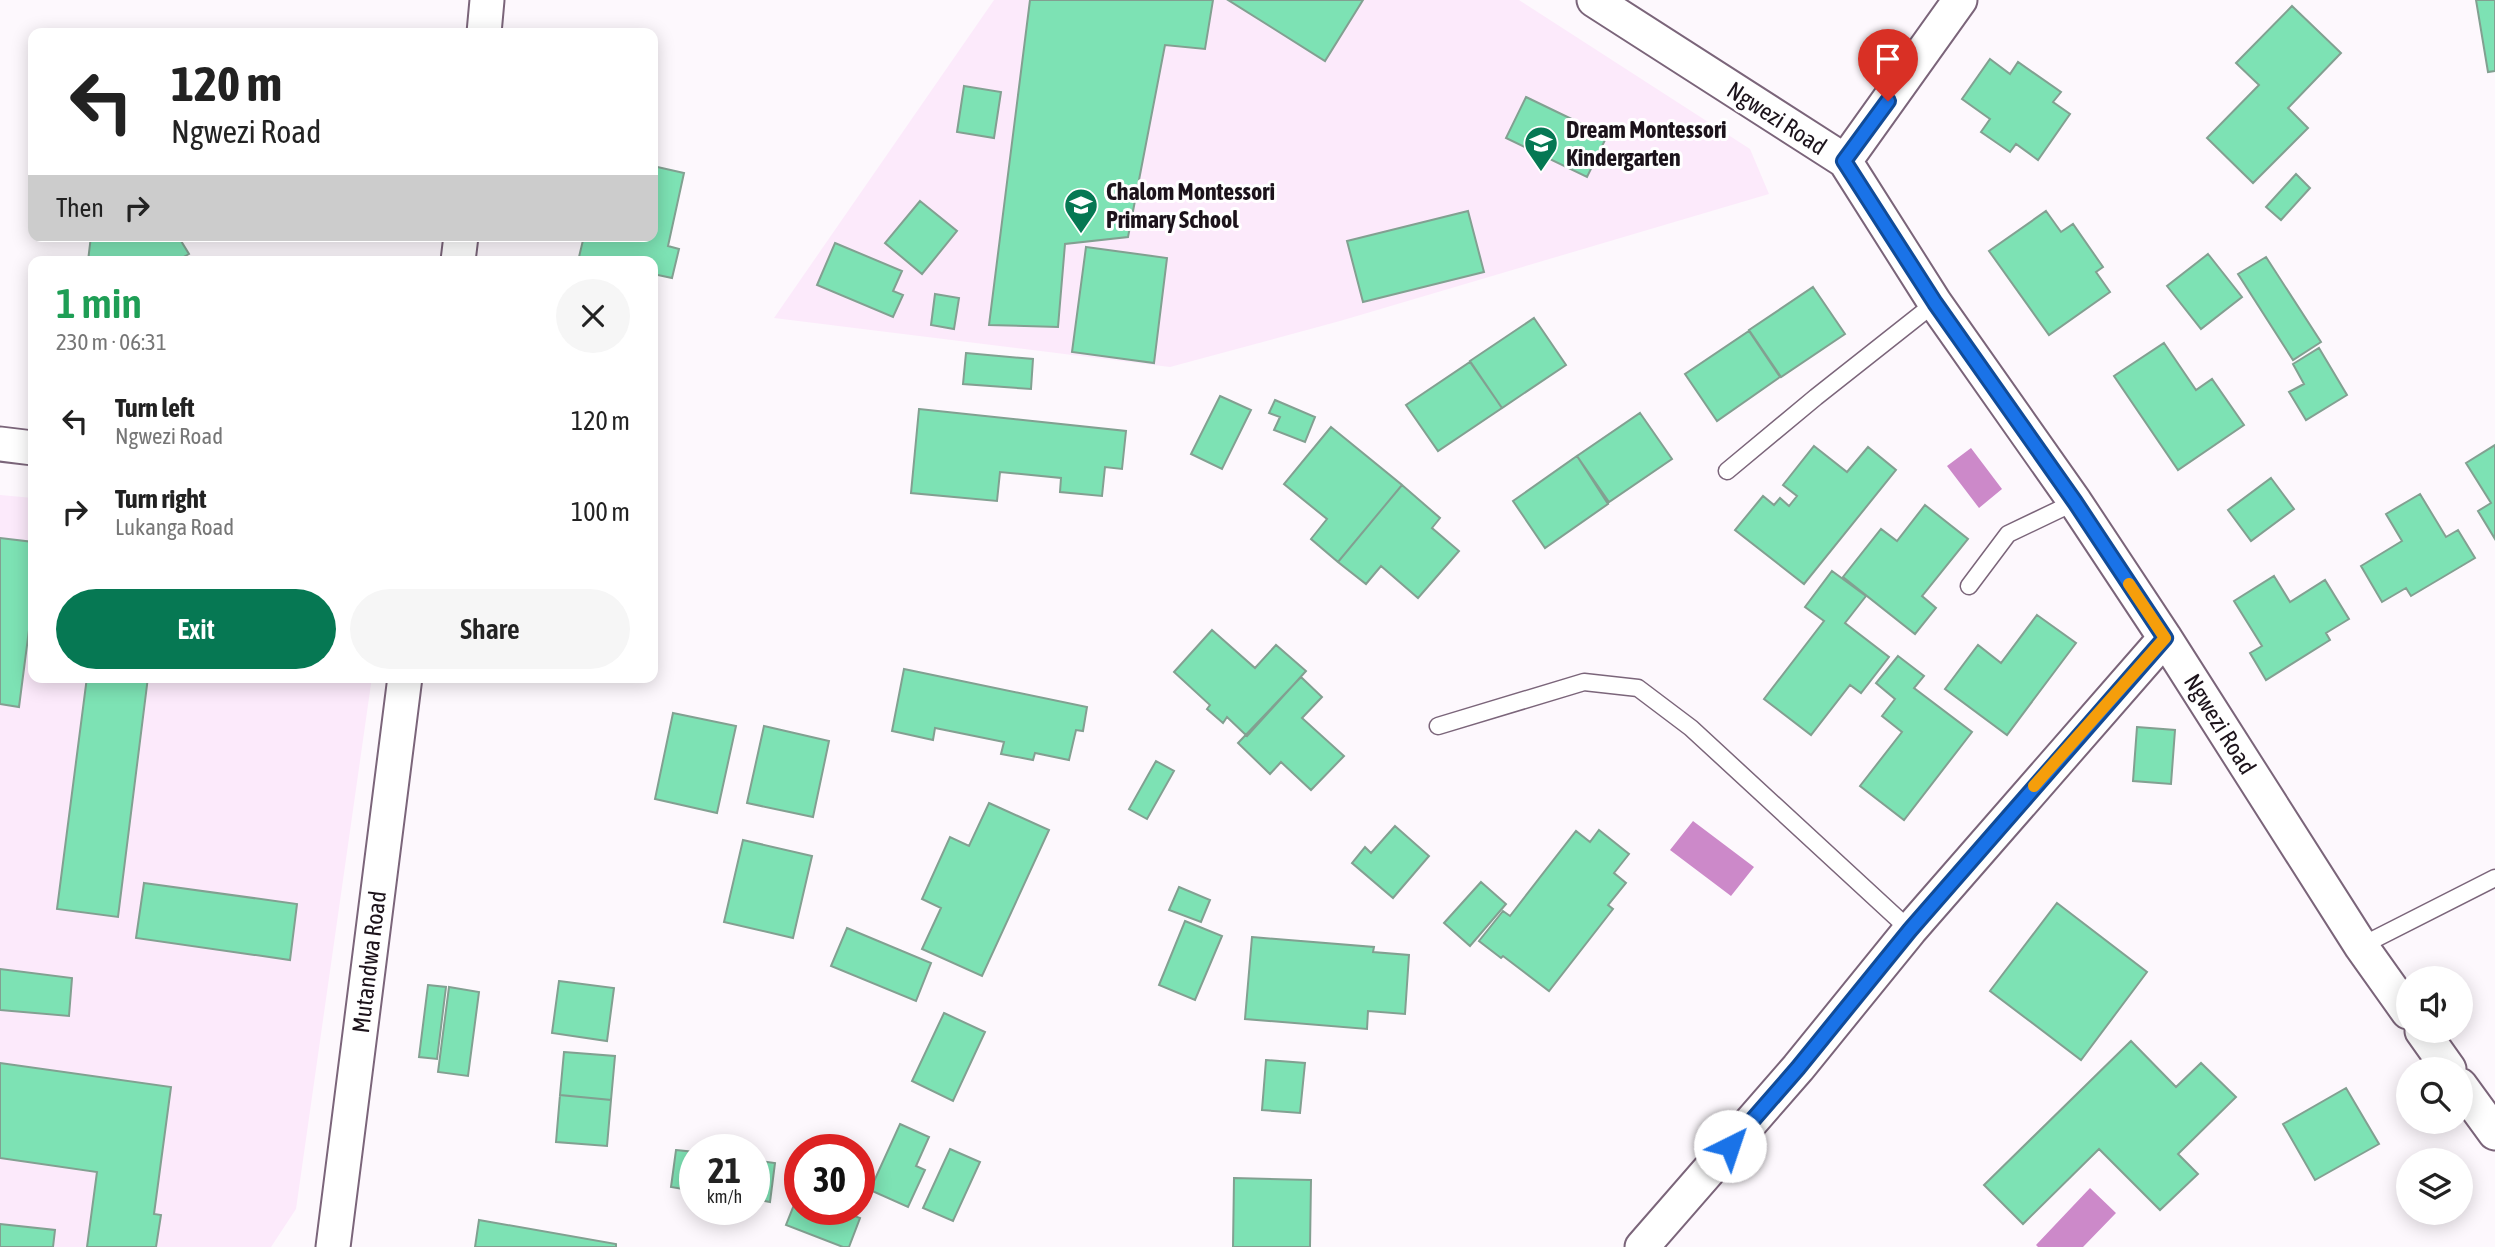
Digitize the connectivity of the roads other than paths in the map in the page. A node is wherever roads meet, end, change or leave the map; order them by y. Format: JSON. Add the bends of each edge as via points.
{"nodes":[{"id":1,"x":487,"y":0,"type":"edge"},
{"id":2,"x":1594,"y":0,"type":"edge"},
{"id":3,"x":1960,"y":0,"type":"edge"},
{"id":4,"x":484,"y":28,"type":"edge"},
{"id":5,"x":1844,"y":161,"type":"junction"},
{"id":6,"x":1935,"y":303,"type":"junction"},
{"id":7,"x":0,"y":444,"type":"edge"},
{"id":8,"x":28,"y":448,"type":"edge"},
{"id":9,"x":1727,"y":471,"type":"dead end"},
{"id":10,"x":2075,"y":502,"type":"junction"},
{"id":11,"x":1969,"y":586,"type":"dead end"},
{"id":12,"x":2165,"y":638,"type":"junction"},
{"id":13,"x":404,"y":683,"type":"edge"},
{"id":14,"x":1438,"y":726,"type":"dead end"},
{"id":15,"x":2495,"y":878,"type":"edge"},
{"id":16,"x":1910,"y":930,"type":"junction"},
{"id":17,"x":2361,"y":946,"type":"junction"},
{"id":18,"x":2396,"y":995,"type":"edge"},
{"id":19,"x":2473,"y":1103,"type":"edge"},
{"id":20,"x":2495,"y":1133,"type":"edge"},
{"id":21,"x":333,"y":1247,"type":"edge"},
{"id":22,"x":1642,"y":1247,"type":"edge"}],
"edges":[{"from":1,"to":4,"type":"street"},
{"from":2,"to":5,"type":"street","name":"Ngwezi Road"},
{"from":3,"to":5,"type":"street"},
{"from":5,"to":6,"type":"street","name":"Ngwezi Road"},
{"from":6,"to":9,"type":"lane"},
{"from":6,"to":10,"type":"street","name":"Ngwezi Road"},
{"from":7,"to":8,"type":"street"},
{"from":10,"to":11,"type":"lane","via":[[2008,534]]},
{"from":10,"to":12,"type":"street","name":"Ngwezi Road"},
{"from":12,"to":16,"type":"street"},
{"from":12,"to":17,"type":"street","name":"Ngwezi Road"},
{"from":13,"to":21,"type":"street","name":"Mutandwa Road"},
{"from":14,"to":16,"type":"lane","via":[[1584,682],[1638,688],[1691,728]]},
{"from":15,"to":17,"type":"lane"},
{"from":16,"to":22,"type":"street","via":[[1798,1068]]},
{"from":17,"to":18,"type":"street","name":"Ngwezi Road"},
{"from":19,"to":20,"type":"street"}]}
